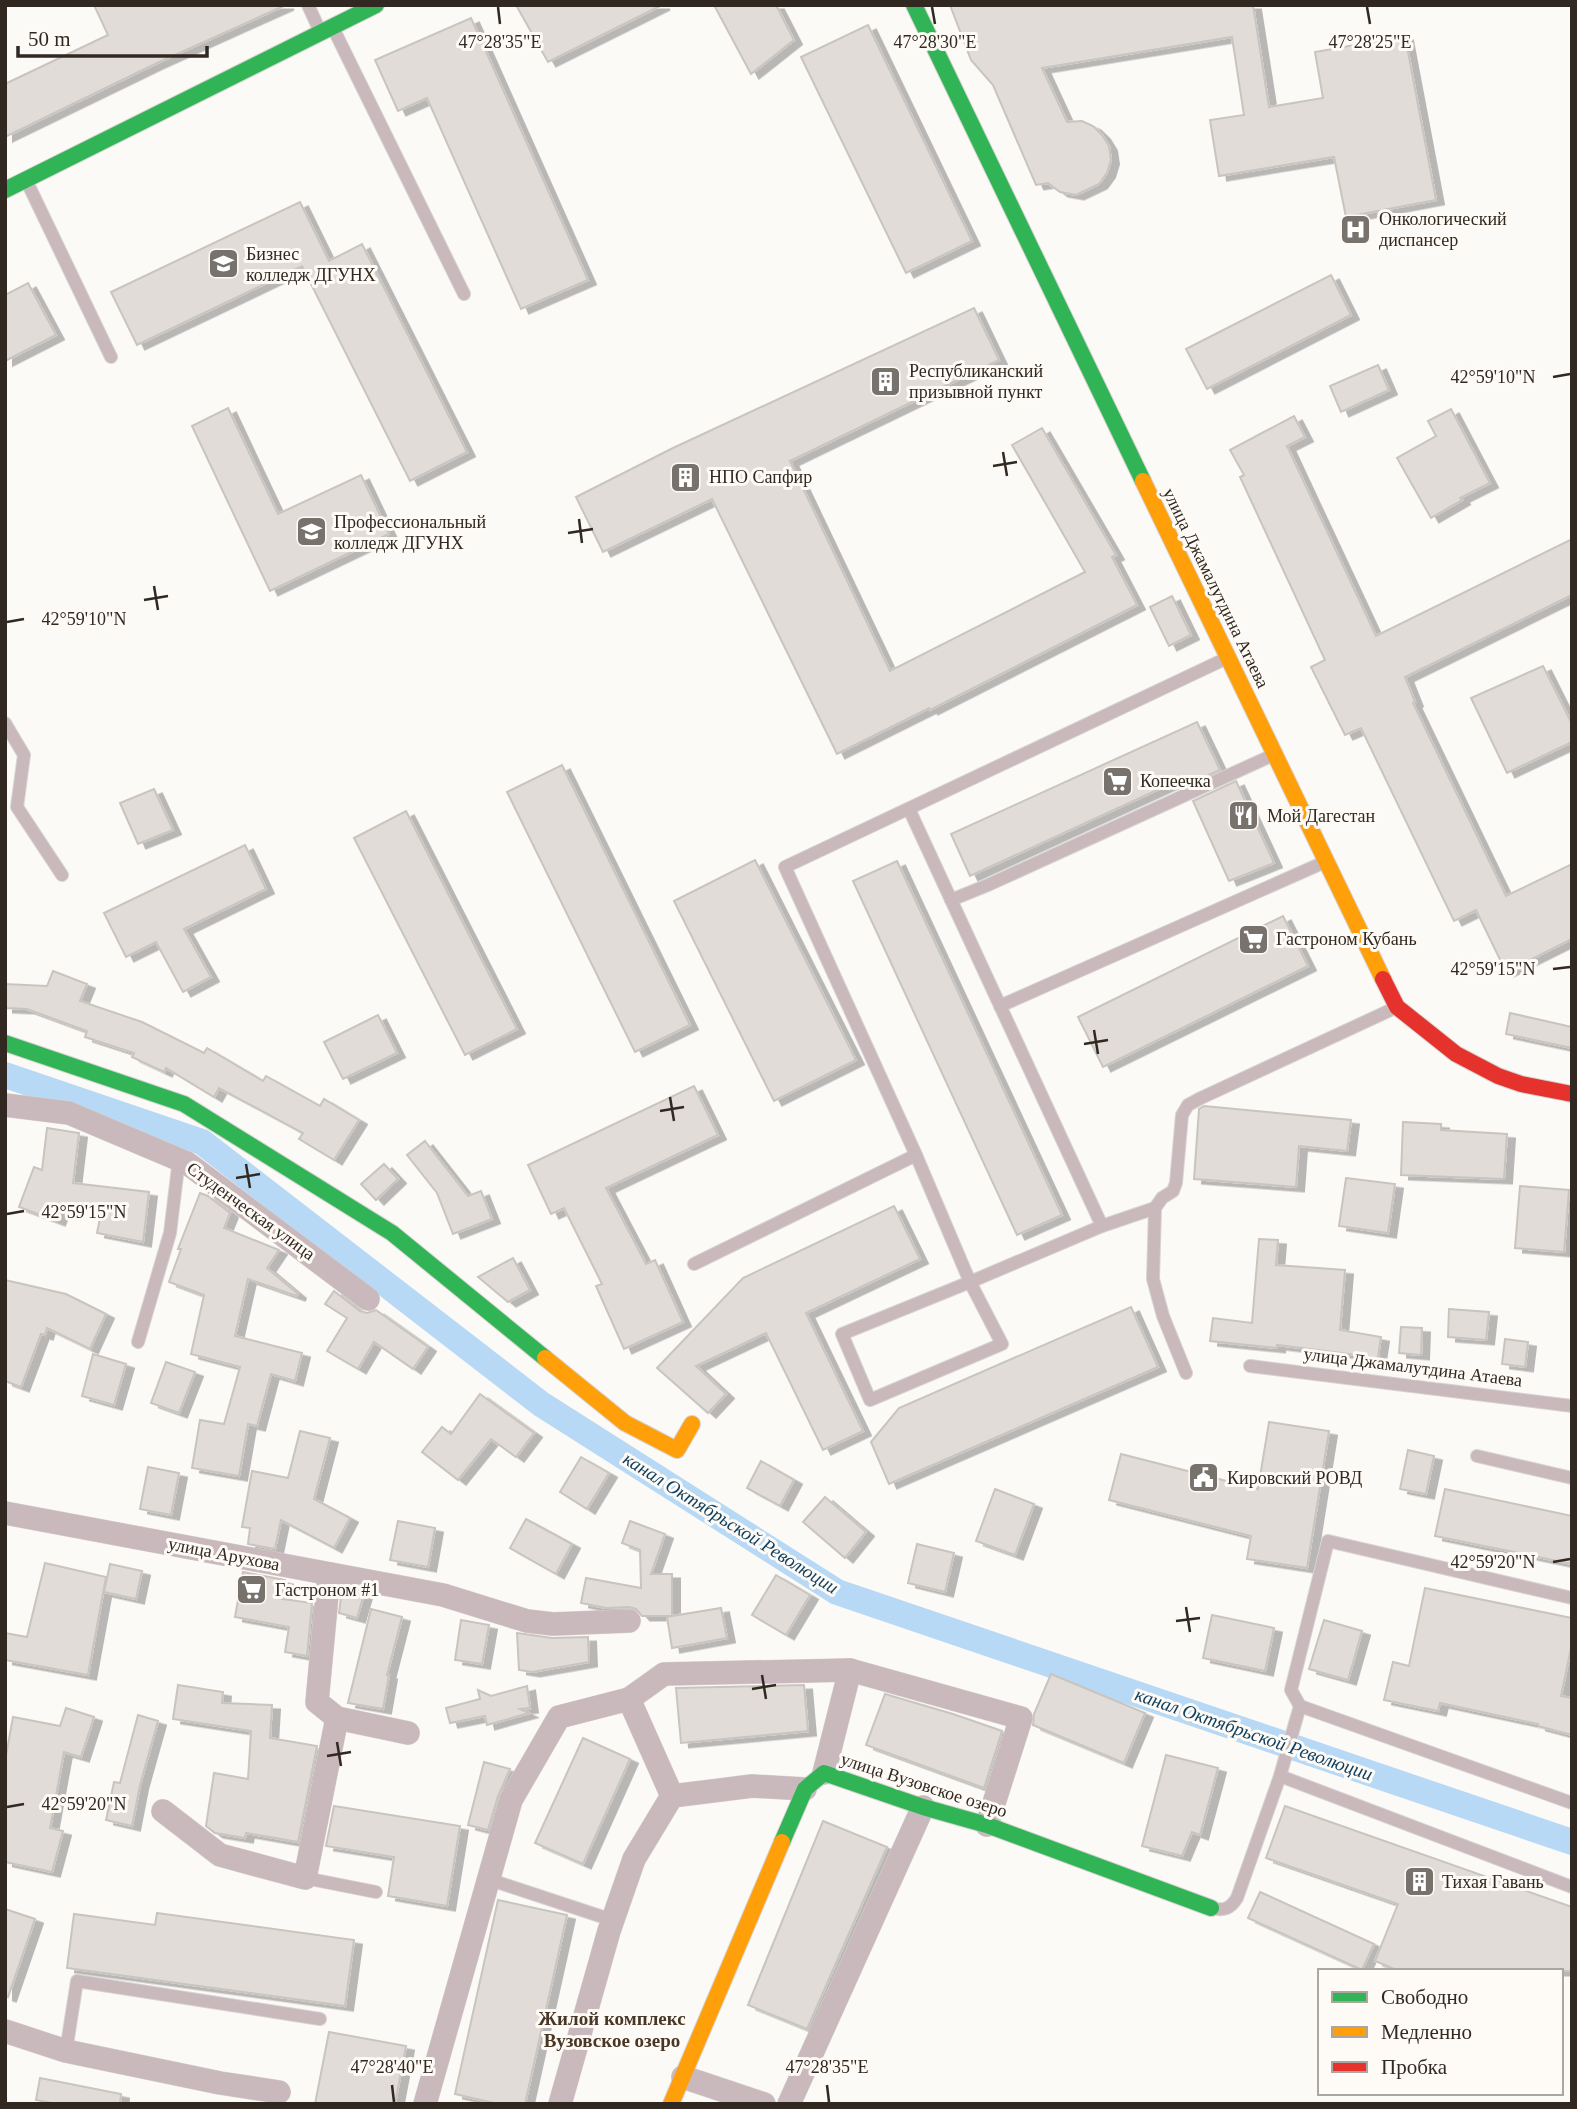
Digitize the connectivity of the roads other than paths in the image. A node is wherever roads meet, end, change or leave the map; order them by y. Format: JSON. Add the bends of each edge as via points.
{"nodes":[{"id":1,"x":308,"y":5,"type":"edge"},
{"id":2,"x":364,"y":5,"type":"edge"},
{"id":3,"x":376,"y":5,"type":"edge"},
{"id":4,"x":914,"y":5,"type":"edge"},
{"id":5,"x":324,"y":29,"type":"junction"},
{"id":6,"x":25,"y":177,"type":"junction"},
{"id":7,"x":5,"y":183,"type":"edge"},
{"id":8,"x":5,"y":190,"type":"edge"},
{"id":9,"x":464,"y":294,"type":"dead end"},
{"id":10,"x":111,"y":357,"type":"dead end"},
{"id":11,"x":1228,"y":658,"type":"junction"},
{"id":12,"x":5,"y":723,"type":"edge"},
{"id":13,"x":1276,"y":753,"type":"junction"},
{"id":14,"x":909,"y":809,"type":"junction"},
{"id":15,"x":1327,"y":860,"type":"junction"},
{"id":16,"x":62,"y":875,"type":"dead end"},
{"id":17,"x":951,"y":900,"type":"junction"},
{"id":18,"x":1000,"y":1006,"type":"junction"},
{"id":19,"x":1398,"y":1007,"type":"junction"},
{"id":20,"x":5,"y":1043,"type":"edge"},
{"id":21,"x":1572,"y":1094,"type":"edge"},
{"id":22,"x":5,"y":1105,"type":"edge"},
{"id":23,"x":916,"y":1155,"type":"junction"},
{"id":24,"x":179,"y":1159,"type":"junction"},
{"id":25,"x":1155,"y":1208,"type":"junction"},
{"id":26,"x":1102,"y":1226,"type":"junction"},
{"id":27,"x":694,"y":1264,"type":"dead end"},
{"id":28,"x":970,"y":1283,"type":"junction"},
{"id":29,"x":368,"y":1299,"type":"dead end"},
{"id":30,"x":138,"y":1342,"type":"dead end"},
{"id":31,"x":1250,"y":1366,"type":"dead end"},
{"id":32,"x":1186,"y":1373,"type":"dead end"},
{"id":33,"x":1572,"y":1406,"type":"edge"},
{"id":34,"x":692,"y":1424,"type":"dead end"},
{"id":35,"x":1477,"y":1456,"type":"dead end"},
{"id":36,"x":1572,"y":1478,"type":"edge"},
{"id":37,"x":5,"y":1513,"type":"edge"},
{"id":38,"x":329,"y":1574,"type":"junction"},
{"id":39,"x":1572,"y":1598,"type":"edge"},
{"id":40,"x":629,"y":1621,"type":"dead end"},
{"id":41,"x":850,"y":1670,"type":"junction"},
{"id":42,"x":629,"y":1699,"type":"junction"},
{"id":43,"x":1300,"y":1706,"type":"junction"},
{"id":44,"x":337,"y":1718,"type":"junction"},
{"id":45,"x":408,"y":1733,"type":"dead end"},
{"id":46,"x":824,"y":1773,"type":"junction"},
{"id":47,"x":1280,"y":1776,"type":"junction"},
{"id":48,"x":805,"y":1789,"type":"junction"},
{"id":49,"x":672,"y":1796,"type":"junction"},
{"id":50,"x":1572,"y":1803,"type":"edge"},
{"id":51,"x":923,"y":1807,"type":"junction"},
{"id":52,"x":163,"y":1811,"type":"dead end"},
{"id":53,"x":987,"y":1825,"type":"junction"},
{"id":54,"x":305,"y":1878,"type":"junction"},
{"id":55,"x":488,"y":1879,"type":"junction"},
{"id":56,"x":1572,"y":1887,"type":"edge"},
{"id":57,"x":376,"y":1892,"type":"dead end"},
{"id":58,"x":1211,"y":1908,"type":"joint"},
{"id":59,"x":612,"y":1920,"type":"junction"},
{"id":60,"x":320,"y":2019,"type":"dead end"},
{"id":61,"x":5,"y":2031,"type":"edge"},
{"id":62,"x":66,"y":2052,"type":"junction"},
{"id":63,"x":683,"y":2077,"type":"junction"},
{"id":64,"x":279,"y":2092,"type":"dead end"},
{"id":65,"x":425,"y":2104,"type":"edge"},
{"id":66,"x":560,"y":2104,"type":"edge"},
{"id":67,"x":671,"y":2104,"type":"edge"},
{"id":68,"x":764,"y":2104,"type":"edge"},
{"id":69,"x":789,"y":2104,"type":"edge"}],
"edges":[{"from":1,"to":5,"type":"lane"},
{"from":2,"to":5,"type":"street"},
{"from":3,"to":5,"type":"street"},
{"from":4,"to":11,"type":"street","name":"улица Джамалутдина Атаева"},
{"from":5,"to":6,"type":"street"},
{"from":5,"to":9,"type":"lane"},
{"from":6,"to":7,"type":"street"},
{"from":6,"to":8,"type":"street"},
{"from":6,"to":10,"type":"lane"},
{"from":11,"to":13,"type":"street","name":"улица Джамалутдина Атаева"},
{"from":11,"to":14,"type":"lane"},
{"from":12,"to":16,"type":"lane","via":[[24,755],[17,807]]},
{"from":13,"to":15,"type":"street","name":"улица Джамалутдина Атаева"},
{"from":13,"to":17,"type":"lane"},
{"from":14,"to":17,"type":"lane"},
{"from":14,"to":23,"type":"lane","via":[[785,867]]},
{"from":15,"to":18,"type":"lane"},
{"from":15,"to":19,"type":"street","name":"улица Джамалутдина Атаева"},
{"from":17,"to":18,"type":"lane"},
{"from":18,"to":26,"type":"lane"},
{"from":19,"to":21,"type":"street","name":"улица Джамалутдина Атаева","via":[[1428,1036],[1464,1060],[1503,1079]]},
{"from":19,"to":25,"type":"lane","via":[[1188,1105],[1182,1115],[1173,1191]]},
{"from":20,"to":34,"type":"street","via":[[184,1104],[392,1233],[625,1423],[677,1450]]},
{"from":22,"to":24,"type":"street","name":"Студенческая улица","via":[[69,1113]]},
{"from":23,"to":27,"type":"lane"},
{"from":23,"to":28,"type":"lane"},
{"from":24,"to":29,"type":"street","name":"Студенческая улица"},
{"from":24,"to":30,"type":"lane","via":[[170,1233]]},
{"from":25,"to":26,"type":"lane"},
{"from":25,"to":32,"type":"lane","via":[[1153,1279]]},
{"from":26,"to":28,"type":"lane"},
{"from":28,"to":28,"type":"lane","via":[[842,1334],[870,1400],[1002,1344]]},
{"from":31,"to":33,"type":"lane","name":"улица Джамалутдина Атаева"},
{"from":35,"to":36,"type":"lane"},
{"from":37,"to":38,"type":"street","name":"улица Арухова"},
{"from":38,"to":40,"type":"street","name":"улица Арухова","via":[[443,1595],[527,1621]]},
{"from":38,"to":44,"type":"street","via":[[317,1702]]},
{"from":39,"to":43,"type":"lane","via":[[1328,1541],[1291,1690]]},
{"from":41,"to":42,"type":"street","via":[[664,1674]]},
{"from":41,"to":46,"type":"street"},
{"from":41,"to":53,"type":"street","via":[[1021,1718]]},
{"from":42,"to":49,"type":"street"},
{"from":42,"to":55,"type":"street","via":[[559,1717],[511,1800]]},
{"from":43,"to":47,"type":"lane"},
{"from":43,"to":50,"type":"lane"},
{"from":44,"to":45,"type":"street"},
{"from":44,"to":54,"type":"street"},
{"from":46,"to":48,"type":"street","name":"улица Вузовское озеро"},
{"from":46,"to":51,"type":"street","name":"улица Вузовское озеро"},
{"from":47,"to":56,"type":"lane"},
{"from":47,"to":58,"type":"lane","via":[[1237,1898],[1222,1910]]},
{"from":48,"to":49,"type":"street","via":[[752,1786]]},
{"from":48,"to":63,"type":"street","name":"улица Вузовское озеро"},
{"from":49,"to":59,"type":"street","via":[[634,1859]]},
{"from":51,"to":53,"type":"street","name":"улица Вузовское озеро"},
{"from":51,"to":69,"type":"street"},
{"from":52,"to":54,"type":"street","via":[[220,1855]]},
{"from":53,"to":58,"type":"street","name":"улица Вузовское озеро"},
{"from":54,"to":57,"type":"lane"},
{"from":55,"to":59,"type":"lane"},
{"from":55,"to":65,"type":"street"},
{"from":59,"to":66,"type":"street"},
{"from":60,"to":62,"type":"lane","via":[[77,1982]]},
{"from":61,"to":62,"type":"street"},
{"from":62,"to":64,"type":"street"},
{"from":63,"to":67,"type":"street","name":"улица Вузовское озеро"},
{"from":63,"to":68,"type":"street"}]}
